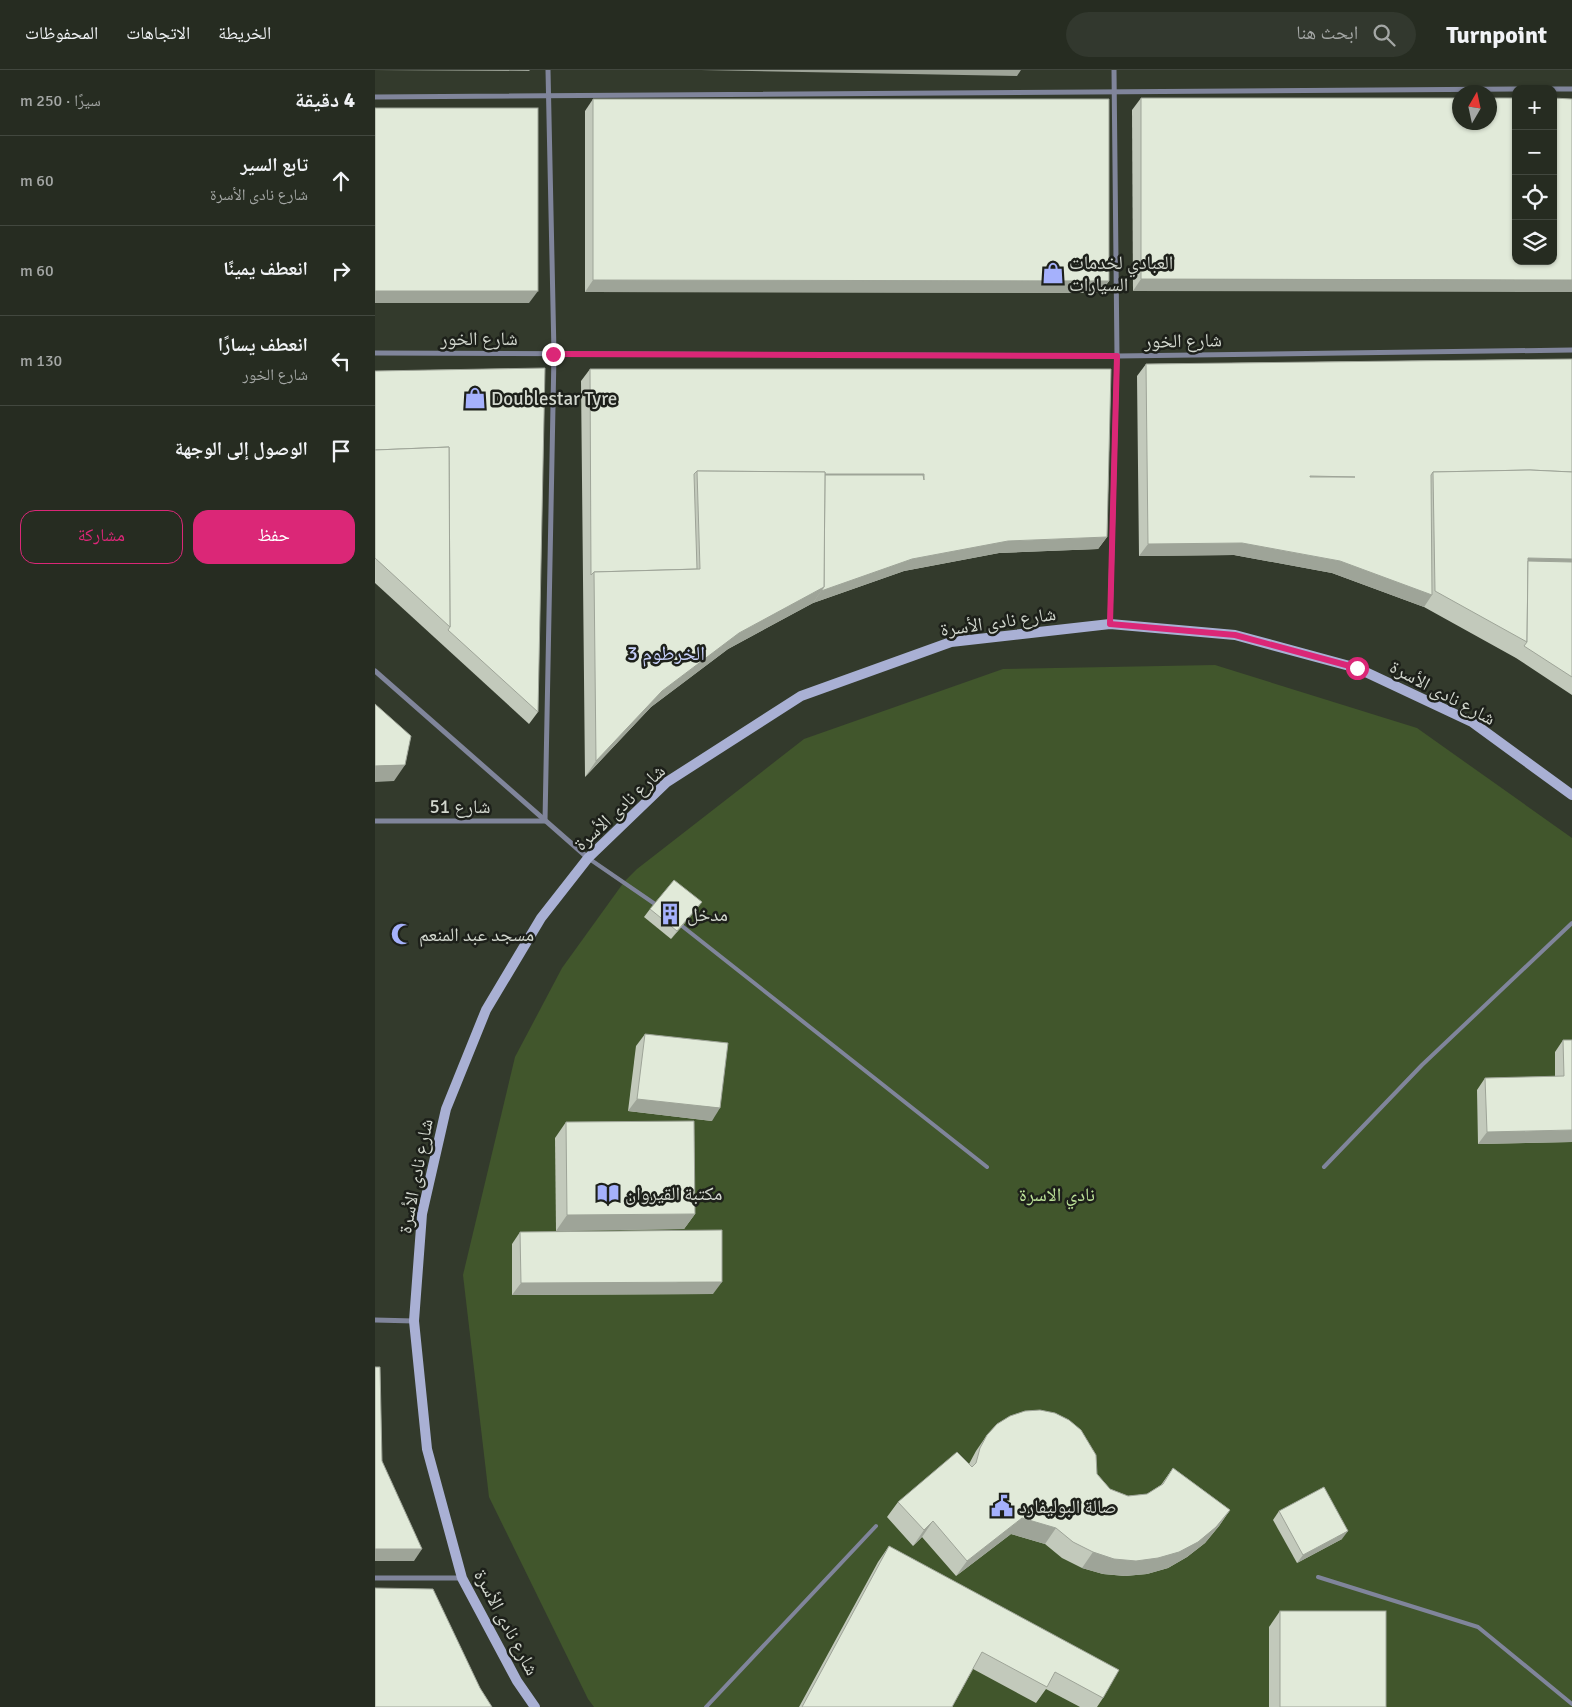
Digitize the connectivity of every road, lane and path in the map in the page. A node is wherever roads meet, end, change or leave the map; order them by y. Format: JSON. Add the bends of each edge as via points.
{"nodes":[{"id":1,"x":548,"y":70,"type":"edge"},
{"id":2,"x":1115,"y":70,"type":"edge"},
{"id":3,"x":1512,"y":89,"type":"edge"},
{"id":4,"x":1557,"y":89,"type":"edge"},
{"id":5,"x":1572,"y":89,"type":"edge"},
{"id":6,"x":1114,"y":93,"type":"junction"},
{"id":7,"x":548,"y":96,"type":"junction"},
{"id":8,"x":375,"y":97,"type":"edge"},
{"id":9,"x":1572,"y":350,"type":"edge"},
{"id":10,"x":375,"y":353,"type":"edge"},
{"id":11,"x":553,"y":354,"type":"junction"},
{"id":12,"x":1117,"y":356,"type":"junction"},
{"id":13,"x":1110,"y":624,"type":"junction"},
{"id":14,"x":375,"y":671,"type":"edge"},
{"id":15,"x":1572,"y":795,"type":"edge"},
{"id":16,"x":375,"y":821,"type":"edge"},
{"id":17,"x":545,"y":821,"type":"junction"},
{"id":18,"x":588,"y":858,"type":"junction"},
{"id":19,"x":655,"y":904,"type":"edge"},
{"id":20,"x":1572,"y":922,"type":"edge"},
{"id":21,"x":682,"y":926,"type":"edge"},
{"id":22,"x":987,"y":1167,"type":"dead end"},
{"id":23,"x":1323,"y":1167,"type":"dead end"},
{"id":24,"x":375,"y":1320,"type":"edge"},
{"id":25,"x":414,"y":1320,"type":"junction"},
{"id":26,"x":876,"y":1526,"type":"dead end"},
{"id":27,"x":1318,"y":1577,"type":"dead end"},
{"id":28,"x":375,"y":1578,"type":"edge"},
{"id":29,"x":462,"y":1578,"type":"junction"},
{"id":30,"x":1572,"y":1704,"type":"edge"},
{"id":31,"x":535,"y":1707,"type":"edge"},
{"id":32,"x":706,"y":1707,"type":"edge"}],
"edges":[{"from":1,"to":7,"type":"street"},
{"from":2,"to":6,"type":"street"},
{"from":3,"to":6,"type":"street"},
{"from":4,"to":5,"type":"street"},
{"from":6,"to":7,"type":"street"},
{"from":6,"to":12,"type":"street"},
{"from":7,"to":8,"type":"street"},
{"from":7,"to":11,"type":"street"},
{"from":9,"to":12,"type":"street","name":"شارع الخور"},
{"from":10,"to":11,"type":"street","name":"شارع الخور"},
{"from":11,"to":12,"type":"street","name":"شارع الخور"},
{"from":11,"to":17,"type":"street"},
{"from":12,"to":13,"type":"street"},
{"from":13,"to":15,"type":"street","name":"شارع نادى الأسرة","via":[[1235,635],[1357,668],[1471,722]]},
{"from":13,"to":18,"type":"street","name":"شارع نادى الأسرة","via":[[951,642],[801,696],[667,782]]},
{"from":14,"to":17,"type":"street"},
{"from":16,"to":17,"type":"street","name":"شارع 51"},
{"from":17,"to":18,"type":"street"},
{"from":18,"to":19,"type":"lane"},
{"from":18,"to":25,"type":"street","name":"شارع نادى الأسرة","via":[[541,918],[486,1010],[446,1109],[422,1214]]},
{"from":20,"to":23,"type":"lane","via":[[1422,1065]]},
{"from":21,"to":22,"type":"lane"},
{"from":24,"to":25,"type":"street"},
{"from":25,"to":29,"type":"street","name":"شارع نادى الأسرة","via":[[427,1449]]},
{"from":26,"to":32,"type":"lane"},
{"from":27,"to":30,"type":"lane","via":[[1478,1627]]},
{"from":28,"to":29,"type":"street"},
{"from":29,"to":31,"type":"street","name":"شارع نادى الأسرة","via":[[517,1681]]}]}
